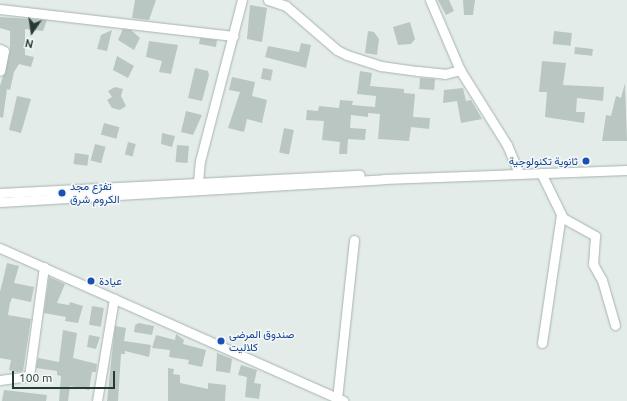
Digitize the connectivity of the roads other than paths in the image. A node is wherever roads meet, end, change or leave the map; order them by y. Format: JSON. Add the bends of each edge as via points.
{"nodes":[{"id":1,"x":242,"y":0,"type":"edge"},
{"id":2,"x":268,"y":0,"type":"edge"},
{"id":3,"x":430,"y":0,"type":"edge"},
{"id":4,"x":0,"y":9,"type":"edge"},
{"id":5,"x":233,"y":36,"type":"junction"},
{"id":6,"x":0,"y":49,"type":"edge"},
{"id":7,"x":460,"y":70,"type":"junction"},
{"id":8,"x":0,"y":71,"type":"edge"},
{"id":9,"x":627,"y":164,"type":"edge"},
{"id":10,"x":516,"y":169,"type":"junction"},
{"id":11,"x":627,"y":170,"type":"edge"},
{"id":12,"x":541,"y":173,"type":"junction"},
{"id":13,"x":198,"y":182,"type":"junction"},
{"id":14,"x":0,"y":193,"type":"edge"},
{"id":15,"x":0,"y":202,"type":"edge"},
{"id":16,"x":561,"y":214,"type":"junction"},
{"id":17,"x":354,"y":240,"type":"dead end"},
{"id":18,"x":0,"y":248,"type":"edge"},
{"id":19,"x":44,"y":267,"type":"junction"},
{"id":20,"x":114,"y":298,"type":"junction"},
{"id":21,"x":615,"y":325,"type":"dead end"},
{"id":22,"x":542,"y":343,"type":"dead end"},
{"id":23,"x":0,"y":380,"type":"edge"},
{"id":24,"x":340,"y":400,"type":"edge"},
{"id":25,"x":97,"y":401,"type":"edge"}],
"edges":[{"from":1,"to":5,"type":"street"},
{"from":2,"to":7,"type":"street","via":[[286,6],[337,50],[347,55],[381,66],[418,71],[445,74]]},
{"from":3,"to":7,"type":"street"},
{"from":4,"to":5,"type":"street"},
{"from":5,"to":13,"type":"street","via":[[200,161]]},
{"from":6,"to":8,"type":"street","via":[[4,50]]},
{"from":7,"to":10,"type":"street","via":[[507,145]]},
{"from":9,"to":10,"type":"street"},
{"from":10,"to":13,"type":"street"},
{"from":11,"to":12,"type":"street"},
{"from":12,"to":15,"type":"street","via":[[384,179]]},
{"from":12,"to":16,"type":"street"},
{"from":13,"to":14,"type":"street"},
{"from":16,"to":21,"type":"street","via":[[595,236],[593,264],[602,280]]},
{"from":16,"to":22,"type":"street"},
{"from":17,"to":24,"type":"street"},
{"from":18,"to":19,"type":"street"},
{"from":19,"to":20,"type":"street"},
{"from":19,"to":23,"type":"street","via":[[29,376]]},
{"from":20,"to":24,"type":"street"},
{"from":20,"to":25,"type":"street"}]}
